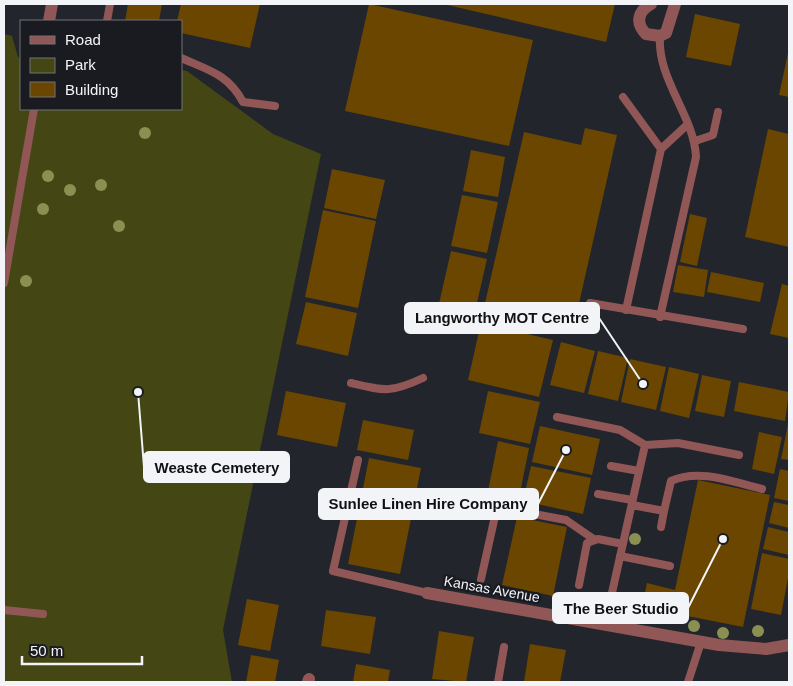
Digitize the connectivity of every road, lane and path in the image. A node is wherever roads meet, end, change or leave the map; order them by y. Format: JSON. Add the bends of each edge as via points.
{"nodes":[{"id":1,"x":52,"y":4,"type":"edge"},
{"id":2,"x":110,"y":4,"type":"edge"},
{"id":3,"x":651,"y":4,"type":"edge"},
{"id":4,"x":675,"y":4,"type":"edge"},
{"id":5,"x":49,"y":20,"type":"edge"},
{"id":6,"x":107,"y":20,"type":"edge"},
{"id":7,"x":660,"y":36,"type":"junction"},
{"id":8,"x":182,"y":58,"type":"edge"},
{"id":9,"x":623,"y":97,"type":"dead end"},
{"id":10,"x":275,"y":106,"type":"dead end"},
{"id":11,"x":34,"y":110,"type":"edge"},
{"id":12,"x":718,"y":112,"type":"dead end"},
{"id":13,"x":688,"y":124,"type":"junction"},
{"id":14,"x":695,"y":141,"type":"junction"},
{"id":15,"x":662,"y":149,"type":"junction"},
{"id":16,"x":4,"y":283,"type":"edge"},
{"id":17,"x":590,"y":303,"type":"dead end"},
{"id":18,"x":626,"y":310,"type":"junction"},
{"id":19,"x":660,"y":317,"type":"junction"},
{"id":20,"x":743,"y":329,"type":"dead end"},
{"id":21,"x":423,"y":378,"type":"dead end"},
{"id":22,"x":351,"y":383,"type":"dead end"},
{"id":23,"x":557,"y":417,"type":"dead end"},
{"id":24,"x":645,"y":445,"type":"junction"},
{"id":25,"x":739,"y":455,"type":"dead end"},
{"id":26,"x":358,"y":460,"type":"dead end"},
{"id":27,"x":611,"y":466,"type":"dead end"},
{"id":28,"x":639,"y":471,"type":"junction"},
{"id":29,"x":762,"y":489,"type":"dead end"},
{"id":30,"x":598,"y":494,"type":"dead end"},
{"id":31,"x":632,"y":502,"type":"junction"},
{"id":32,"x":664,"y":511,"type":"junction"},
{"id":33,"x":660,"y":527,"type":"dead end"},
{"id":34,"x":595,"y":540,"type":"junction"},
{"id":35,"x":623,"y":544,"type":"junction"},
{"id":36,"x":620,"y":556,"type":"junction"},
{"id":37,"x":670,"y":566,"type":"dead end"},
{"id":38,"x":481,"y":579,"type":"dead end"},
{"id":39,"x":578,"y":585,"type":"dead end"},
{"id":40,"x":427,"y":592,"type":"joint"},
{"id":41,"x":4,"y":610,"type":"edge"},
{"id":42,"x":43,"y":614,"type":"dead end"},
{"id":43,"x":605,"y":624,"type":"junction"},
{"id":44,"x":701,"y":642,"type":"junction"},
{"id":45,"x":789,"y":645,"type":"edge"},
{"id":46,"x":504,"y":647,"type":"dead end"},
{"id":47,"x":498,"y":682,"type":"edge"},
{"id":48,"x":688,"y":682,"type":"edge"}],
"edges":[{"from":1,"to":5,"type":"street"},
{"from":2,"to":6,"type":"lane"},
{"from":3,"to":7,"type":"street","via":[[643,9],[638,23],[646,34]]},
{"from":4,"to":7,"type":"street","via":[[670,27]]},
{"from":7,"to":13,"type":"lane","via":[[662,61]]},
{"from":8,"to":10,"type":"lane","via":[[224,77],[234,86],[243,102]]},
{"from":9,"to":15,"type":"lane"},
{"from":11,"to":16,"type":"lane"},
{"from":12,"to":14,"type":"lane","via":[[713,135]]},
{"from":13,"to":14,"type":"lane"},
{"from":13,"to":15,"type":"lane"},
{"from":14,"to":19,"type":"lane","via":[[696,157]]},
{"from":15,"to":18,"type":"lane"},
{"from":17,"to":18,"type":"lane"},
{"from":18,"to":19,"type":"lane"},
{"from":19,"to":20,"type":"lane"},
{"from":21,"to":22,"type":"lane","via":[[395,390]]},
{"from":23,"to":24,"type":"lane","via":[[620,430]]},
{"from":24,"to":25,"type":"lane","via":[[678,443]]},
{"from":24,"to":28,"type":"lane"},
{"from":26,"to":40,"type":"lane","via":[[333,571]]},
{"from":27,"to":28,"type":"lane"},
{"from":28,"to":31,"type":"lane"},
{"from":29,"to":32,"type":"lane","via":[[700,475],[684,475],[670,481]]},
{"from":30,"to":31,"type":"lane"},
{"from":31,"to":32,"type":"lane"},
{"from":31,"to":35,"type":"lane"},
{"from":32,"to":33,"type":"lane"},
{"from":34,"to":35,"type":"lane"},
{"from":34,"to":38,"type":"lane","via":[[566,520],[497,507]]},
{"from":34,"to":39,"type":"lane","via":[[587,543]]},
{"from":35,"to":36,"type":"lane"},
{"from":36,"to":37,"type":"lane"},
{"from":36,"to":43,"type":"lane"},
{"from":40,"to":43,"type":"street","name":"Kansas Avenue"},
{"from":41,"to":42,"type":"lane"},
{"from":43,"to":44,"type":"street","name":"Kansas Avenue"},
{"from":44,"to":45,"type":"street","name":"Kansas Avenue","via":[[766,649]]},
{"from":44,"to":48,"type":"lane"},
{"from":46,"to":47,"type":"lane"}]}
